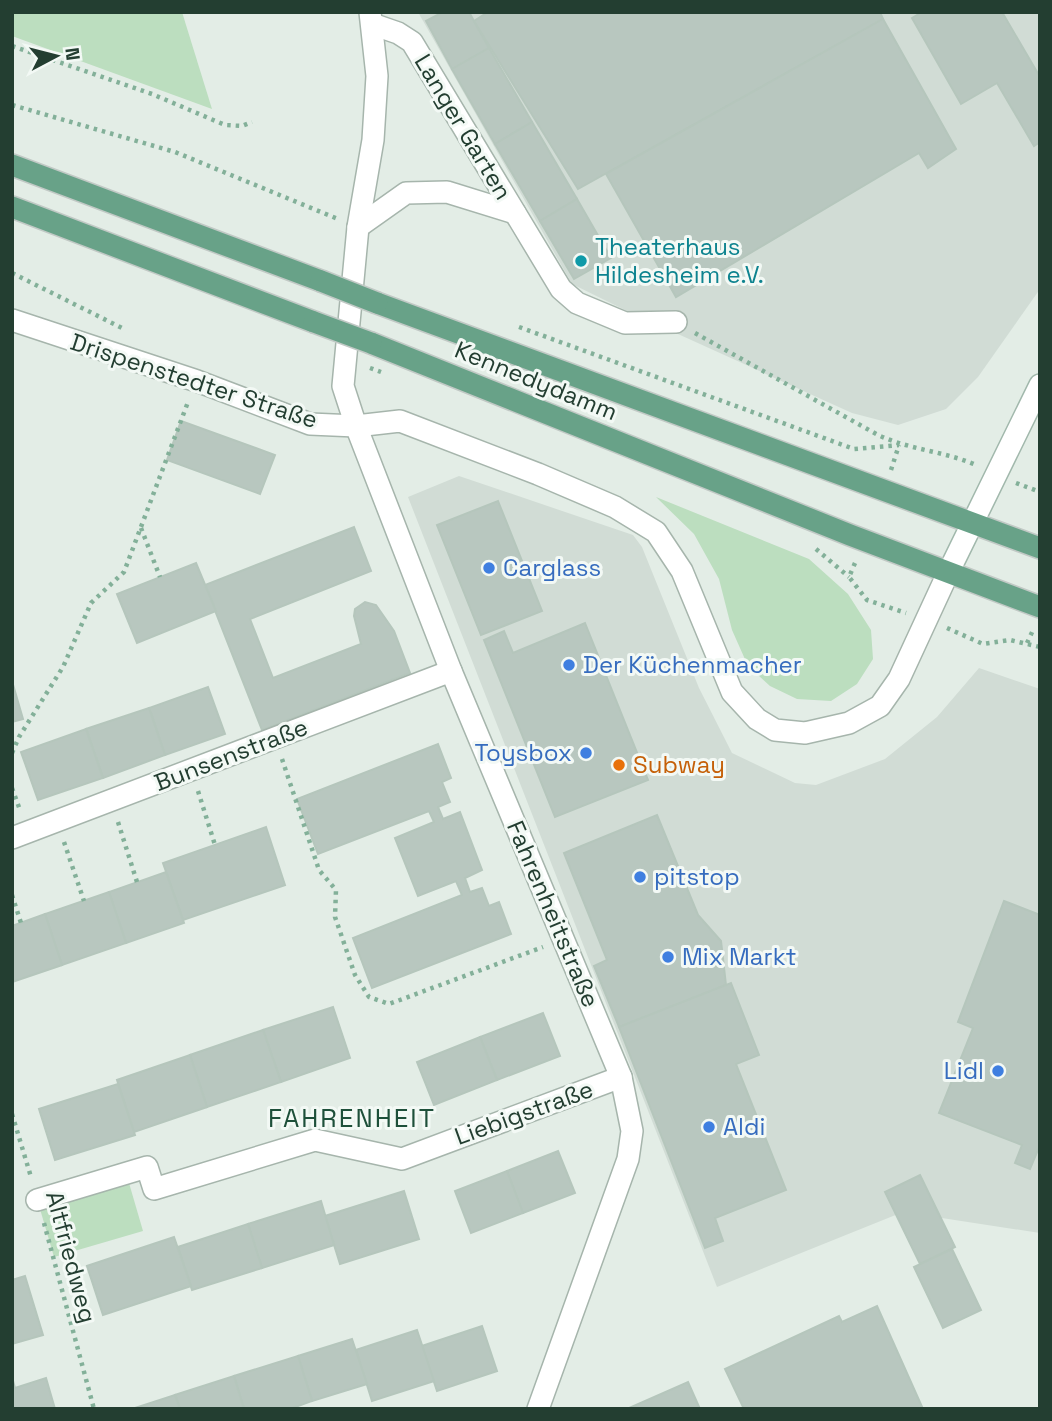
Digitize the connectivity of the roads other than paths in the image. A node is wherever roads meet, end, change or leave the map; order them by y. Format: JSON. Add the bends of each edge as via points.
{"nodes":[{"id":1,"x":371,"y":18,"type":"edge"},
{"id":2,"x":12,"y":165,"type":"edge"},
{"id":3,"x":12,"y":207,"type":"edge"},
{"id":4,"x":515,"y":213,"type":"junction"},
{"id":5,"x":358,"y":227,"type":"junction"},
{"id":6,"x":12,"y":320,"type":"edge"},
{"id":7,"x":676,"y":322,"type":"road end"},
{"id":8,"x":1040,"y":385,"type":"edge"},
{"id":9,"x":356,"y":426,"type":"junction"},
{"id":10,"x":972,"y":523,"type":"junction"},
{"id":11,"x":1040,"y":548,"type":"edge"},
{"id":12,"x":948,"y":573,"type":"junction"},
{"id":13,"x":1040,"y":607,"type":"edge"},
{"id":14,"x":451,"y":671,"type":"junction"},
{"id":15,"x":12,"y":838,"type":"edge"},
{"id":16,"x":621,"y":1077,"type":"junction"},
{"id":17,"x":37,"y":1200,"type":"road end"},
{"id":18,"x":538,"y":1409,"type":"edge"}],
"edges":[{"from":1,"to":4,"type":"street","name":"Langer Garten","via":[[412,42]]},
{"from":1,"to":5,"type":"street","name":"Langer Garten","via":[[377,76],[373,140]]},
{"from":2,"to":10,"type":"main road","name":"Kennedydamm","bridge":true},
{"from":3,"to":12,"type":"main road","name":"Kennedydamm","bridge":true,"via":[[371,343]]},
{"from":4,"to":5,"type":"street","name":"Langer Garten","via":[[447,192],[406,192]]},
{"from":4,"to":7,"type":"street","name":"Langer Garten","via":[[561,289],[577,303],[625,323]]},
{"from":5,"to":9,"type":"street","name":"Langer Garten","via":[[343,386]]},
{"from":6,"to":9,"type":"street","name":"Drispenstedter Straße","via":[[310,424]]},
{"from":8,"to":10,"type":"street","name":"Drispenstedter Straße"},
{"from":9,"to":12,"type":"street","name":"Drispenstedter Straße","via":[[400,421],[615,507],[656,532],[682,571],[732,692],[757,719],[775,730],[805,733],[849,723],[880,706],[899,679]]},
{"from":9,"to":14,"type":"street","name":"Fahrenheitstraße"},
{"from":10,"to":11,"type":"main road","name":"Kennedydamm"},
{"from":10,"to":12,"type":"street","name":"Drispenstedter Straße"},
{"from":12,"to":13,"type":"main road","name":"Kennedydamm"},
{"from":14,"to":15,"type":"street","name":"Bunsenstraße"},
{"from":14,"to":16,"type":"street","name":"Fahrenheitstraße"},
{"from":16,"to":17,"type":"street","name":"Liebigstraße","via":[[402,1159],[315,1140],[154,1189],[146,1167]]},
{"from":16,"to":18,"type":"street","name":"Fahrenheitstraße","via":[[632,1131],[628,1159]]}]}
